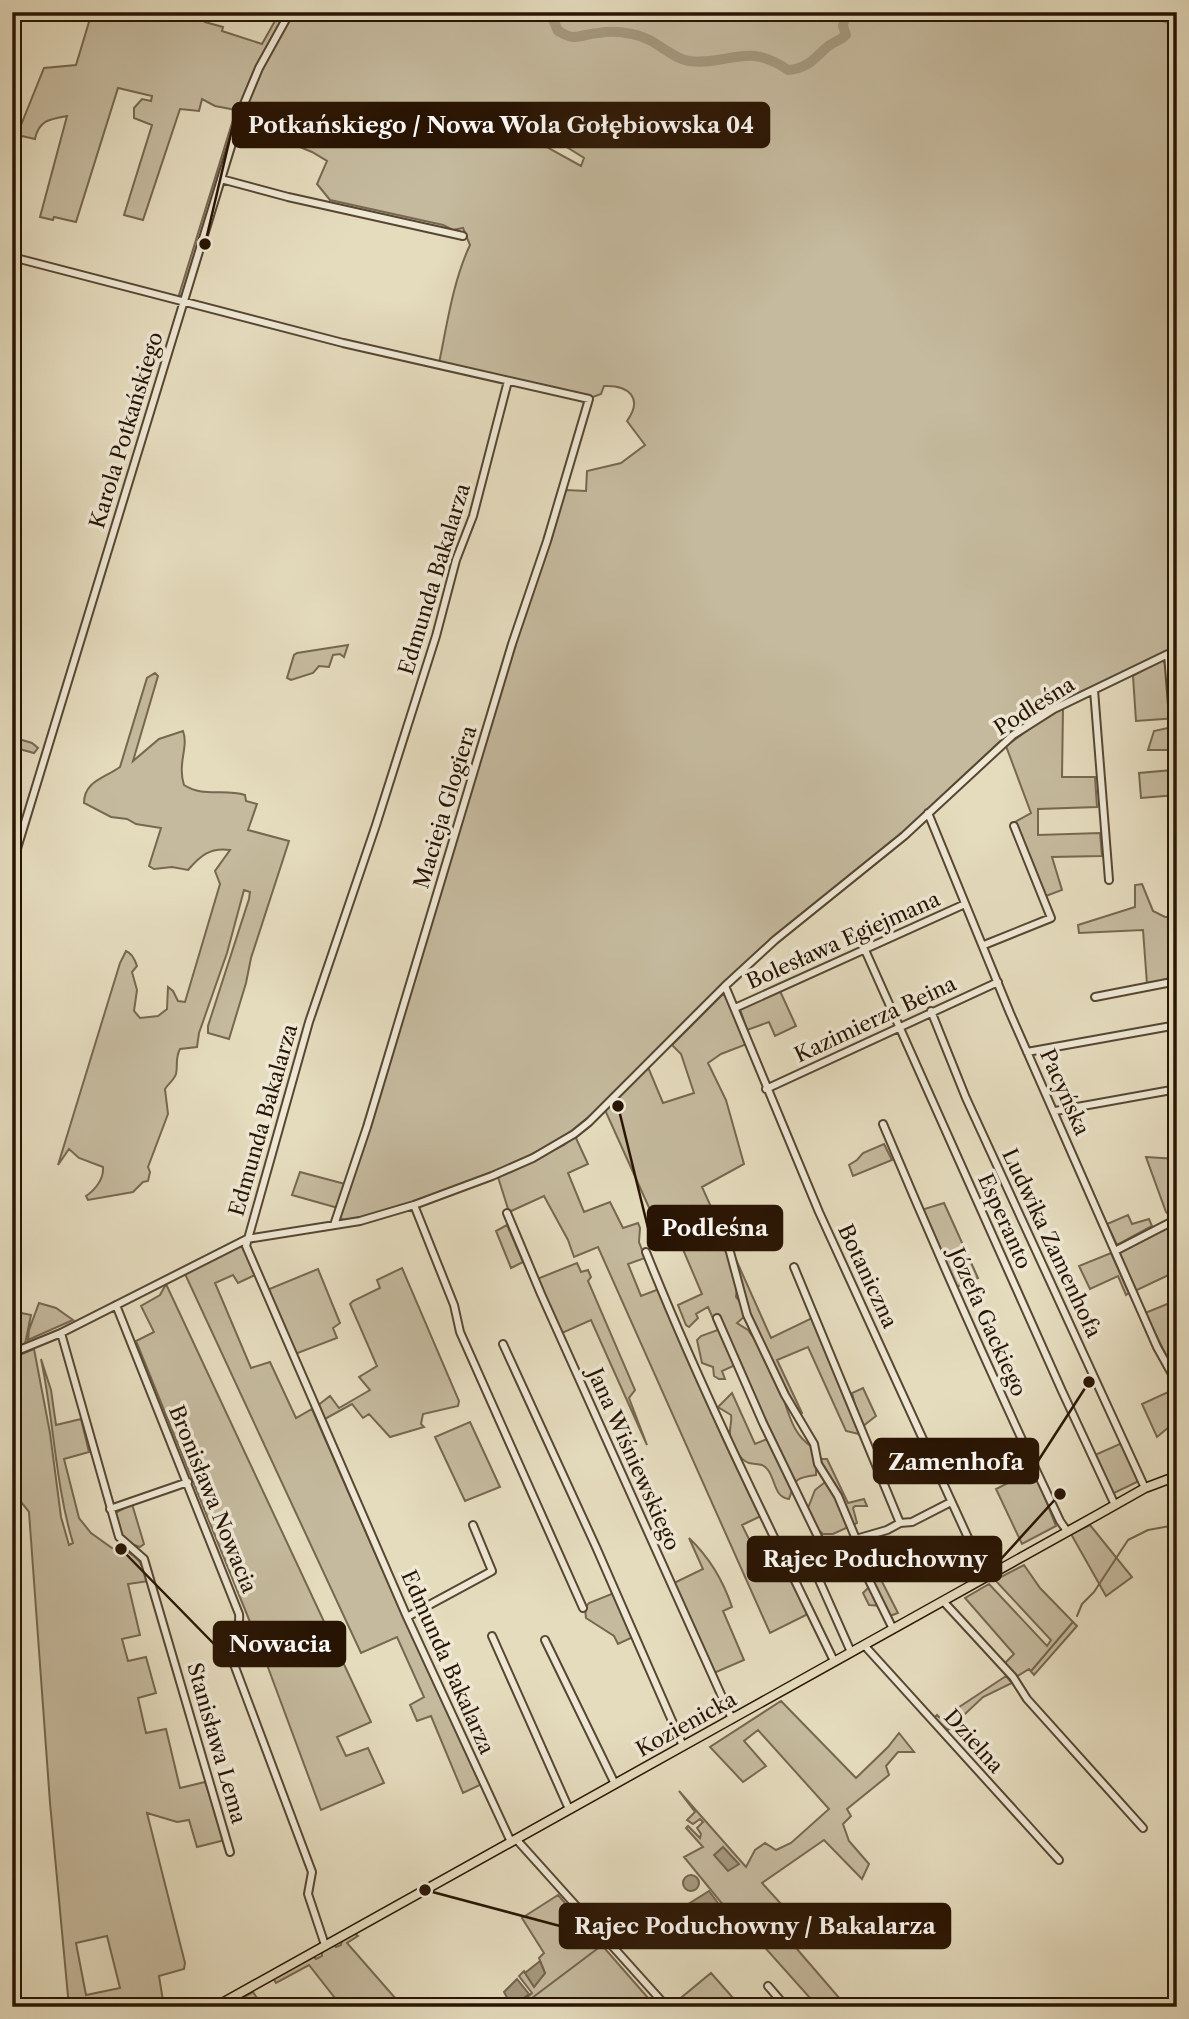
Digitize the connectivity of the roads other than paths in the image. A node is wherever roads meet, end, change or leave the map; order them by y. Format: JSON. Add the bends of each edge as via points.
{"nodes":[{"id":1,"x":290,"y":12,"type":"edge"},
{"id":2,"x":221,"y":178,"type":"junction"},
{"id":3,"x":463,"y":236,"type":"dead end"},
{"id":4,"x":12,"y":257,"type":"edge"},
{"id":5,"x":183,"y":302,"type":"junction"},
{"id":6,"x":508,"y":381,"type":"junction"},
{"id":7,"x":1094,"y":690,"type":"junction"},
{"id":8,"x":1177,"y":769,"type":"edge"},
{"id":9,"x":928,"y":813,"type":"junction"},
{"id":10,"x":1014,"y":826,"type":"dead end"},
{"id":11,"x":12,"y":865,"type":"edge"},
{"id":12,"x":1109,"y":880,"type":"dead end"},
{"id":13,"x":965,"y":904,"type":"junction"},
{"id":14,"x":984,"y":945,"type":"junction"},
{"id":15,"x":865,"y":950,"type":"junction"},
{"id":16,"x":1177,"y":981,"type":"edge"},
{"id":17,"x":998,"y":982,"type":"junction"},
{"id":18,"x":725,"y":986,"type":"junction"},
{"id":19,"x":1095,"y":997,"type":"dead end"},
{"id":20,"x":735,"y":1008,"type":"junction"},
{"id":21,"x":931,"y":1011,"type":"junction"},
{"id":22,"x":1177,"y":1025,"type":"edge"},
{"id":23,"x":900,"y":1027,"type":"junction"},
{"id":24,"x":1027,"y":1052,"type":"junction"},
{"id":25,"x":766,"y":1089,"type":"junction"},
{"id":26,"x":1177,"y":1089,"type":"edge"},
{"id":27,"x":1055,"y":1111,"type":"junction"},
{"id":28,"x":883,"y":1124,"type":"dead end"},
{"id":29,"x":414,"y":1205,"type":"junction"},
{"id":30,"x":507,"y":1213,"type":"dead end"},
{"id":31,"x":1177,"y":1219,"type":"edge"},
{"id":32,"x":334,"y":1225,"type":"junction"},
{"id":33,"x":722,"y":1232,"type":"dead end"},
{"id":34,"x":247,"y":1239,"type":"junction"},
{"id":35,"x":1115,"y":1251,"type":"junction"},
{"id":36,"x":646,"y":1252,"type":"dead end"},
{"id":37,"x":794,"y":1267,"type":"dead end"},
{"id":38,"x":116,"y":1305,"type":"junction"},
{"id":39,"x":718,"y":1318,"type":"dead end"},
{"id":40,"x":61,"y":1333,"type":"junction"},
{"id":41,"x":503,"y":1344,"type":"dead end"},
{"id":42,"x":12,"y":1353,"type":"edge"},
{"id":43,"x":1177,"y":1383,"type":"edge"},
{"id":44,"x":1177,"y":1476,"type":"edge"},
{"id":45,"x":188,"y":1482,"type":"junction"},
{"id":46,"x":1145,"y":1488,"type":"junction"},
{"id":47,"x":951,"y":1502,"type":"junction"},
{"id":48,"x":1115,"y":1505,"type":"junction"},
{"id":49,"x":110,"y":1509,"type":"junction"},
{"id":50,"x":900,"y":1523,"type":"junction"},
{"id":51,"x":472,"y":1525,"type":"dead end"},
{"id":52,"x":1068,"y":1531,"type":"junction"},
{"id":53,"x":856,"y":1539,"type":"junction"},
{"id":54,"x":986,"y":1577,"type":"junction"},
{"id":55,"x":943,"y":1601,"type":"junction"},
{"id":56,"x":583,"y":1608,"type":"dead end"},
{"id":57,"x":407,"y":1617,"type":"junction"},
{"id":58,"x":893,"y":1629,"type":"junction"},
{"id":59,"x":492,"y":1636,"type":"dead end"},
{"id":60,"x":545,"y":1640,"type":"dead end"},
{"id":61,"x":864,"y":1645,"type":"junction"},
{"id":62,"x":852,"y":1652,"type":"junction"},
{"id":63,"x":834,"y":1661,"type":"junction"},
{"id":64,"x":732,"y":1719,"type":"junction"},
{"id":65,"x":683,"y":1746,"type":"junction"},
{"id":66,"x":615,"y":1784,"type":"junction"},
{"id":67,"x":569,"y":1809,"type":"junction"},
{"id":68,"x":1143,"y":1828,"type":"dead end"},
{"id":69,"x":513,"y":1840,"type":"junction"},
{"id":70,"x":230,"y":1852,"type":"dead end"},
{"id":71,"x":1059,"y":1860,"type":"dead end"},
{"id":72,"x":325,"y":1945,"type":"junction"},
{"id":73,"x":768,"y":1986,"type":"dead end"},
{"id":74,"x":215,"y":2007,"type":"edge"},
{"id":75,"x":667,"y":2007,"type":"edge"},
{"id":76,"x":786,"y":2007,"type":"edge"}],
"edges":[{"from":1,"to":2,"type":"street","name":"Karola Potkańskiego","via":[[249,92]]},
{"from":2,"to":3,"type":"street"},
{"from":2,"to":5,"type":"street","name":"Karola Potkańskiego"},
{"from":4,"to":5,"type":"street"},
{"from":5,"to":6,"type":"street"},
{"from":5,"to":11,"type":"street","name":"Karola Potkańskiego"},
{"from":6,"to":32,"type":"street","name":"Macieja Glogiera","via":[[589,399]]},
{"from":6,"to":34,"type":"street","name":"Edmunda Bakalarza","via":[[473,516],[309,1022]]},
{"from":7,"to":8,"type":"street","name":"Podleśna","via":[[1168,654]]},
{"from":7,"to":9,"type":"street","name":"Podleśna","via":[[1013,735]]},
{"from":7,"to":12,"type":"street"},
{"from":9,"to":13,"type":"street","name":"Pacyńska"},
{"from":9,"to":18,"type":"street","name":"Podleśna"},
{"from":10,"to":14,"type":"street","via":[[1051,918]]},
{"from":13,"to":14,"type":"street","name":"Pacyńska"},
{"from":13,"to":15,"type":"street","name":"Bolesława Egiejmana"},
{"from":14,"to":17,"type":"street","name":"Pacyńska"},
{"from":15,"to":20,"type":"street","name":"Bolesława Egiejmana"},
{"from":15,"to":23,"type":"street","name":"Esperanto"},
{"from":16,"to":19,"type":"street"},
{"from":17,"to":21,"type":"street","name":"Kazimierza Beina"},
{"from":17,"to":24,"type":"street","name":"Pacyńska"},
{"from":18,"to":20,"type":"street","name":"Botaniczna"},
{"from":18,"to":29,"type":"street","name":"Podleśna","via":[[574,1135],[492,1176]]},
{"from":20,"to":25,"type":"street","name":"Botaniczna"},
{"from":21,"to":23,"type":"street","name":"Kazimierza Beina"},
{"from":21,"to":46,"type":"street","name":"Ludwika Zamenhofa","via":[[966,1098]]},
{"from":22,"to":24,"type":"street"},
{"from":23,"to":25,"type":"street","name":"Kazimierza Beina"},
{"from":23,"to":48,"type":"street","name":"Esperanto"},
{"from":24,"to":27,"type":"street","name":"Pacyńska"},
{"from":25,"to":47,"type":"street","name":"Botaniczna"},
{"from":26,"to":27,"type":"street"},
{"from":27,"to":35,"type":"street","name":"Pacyńska"},
{"from":28,"to":52,"type":"street","name":"Józefa Gackiego","via":[[926,1228]]},
{"from":29,"to":32,"type":"street","name":"Podleśna"},
{"from":29,"to":56,"type":"street","via":[[454,1305],[460,1332]]},
{"from":30,"to":64,"type":"street","name":"Jana Wiśniewskiego"},
{"from":31,"to":35,"type":"street"},
{"from":32,"to":34,"type":"street","name":"Podleśna"},
{"from":33,"to":53,"type":"street","via":[[747,1315],[814,1444],[818,1464]]},
{"from":34,"to":38,"type":"street","name":"Podleśna"},
{"from":34,"to":57,"type":"street","name":"Edmunda Bakalarza","via":[[261,1283]]},
{"from":35,"to":43,"type":"street","name":"Pacyńska"},
{"from":36,"to":63,"type":"street","via":[[743,1474]]},
{"from":37,"to":50,"type":"street"},
{"from":38,"to":40,"type":"street","name":"Podleśna"},
{"from":38,"to":45,"type":"street","name":"Bronisława Nowacia"},
{"from":39,"to":62,"type":"street","via":[[821,1543],[823,1552],[815,1571]]},
{"from":40,"to":42,"type":"street","name":"Podleśna"},
{"from":40,"to":49,"type":"street","name":"Stanisława Lema"},
{"from":41,"to":65,"type":"street"},
{"from":44,"to":46,"type":"main road","name":"Kozienicka"},
{"from":45,"to":49,"type":"street"},
{"from":45,"to":72,"type":"street","name":"Bronisława Nowacia","via":[[239,1614],[232,1659],[312,1872],[308,1894]]},
{"from":46,"to":48,"type":"main road","name":"Kozienicka"},
{"from":47,"to":50,"type":"street","via":[[912,1522]]},
{"from":47,"to":54,"type":"street","name":"Botaniczna"},
{"from":48,"to":52,"type":"main road","name":"Kozienicka"},
{"from":49,"to":70,"type":"street","name":"Stanisława Lema","via":[[119,1537],[144,1559]]},
{"from":50,"to":53,"type":"street"},
{"from":51,"to":57,"type":"street","via":[[492,1571]]},
{"from":52,"to":54,"type":"main road","name":"Kozienicka"},
{"from":53,"to":58,"type":"street","via":[[861,1564]]},
{"from":54,"to":55,"type":"main road","name":"Kozienicka"},
{"from":55,"to":58,"type":"main road","name":"Kozienicka"},
{"from":55,"to":68,"type":"street"},
{"from":57,"to":69,"type":"street","name":"Edmunda Bakalarza"},
{"from":58,"to":61,"type":"main road","name":"Kozienicka"},
{"from":59,"to":67,"type":"street"},
{"from":60,"to":66,"type":"street"},
{"from":61,"to":62,"type":"main road","name":"Kozienicka"},
{"from":61,"to":71,"type":"street","name":"Dzielna"},
{"from":62,"to":63,"type":"main road","name":"Kozienicka"},
{"from":63,"to":64,"type":"main road","name":"Kozienicka"},
{"from":64,"to":65,"type":"main road","name":"Kozienicka"},
{"from":65,"to":66,"type":"main road","name":"Kozienicka"},
{"from":66,"to":67,"type":"main road","name":"Kozienicka"},
{"from":67,"to":69,"type":"main road","name":"Kozienicka"},
{"from":69,"to":72,"type":"main road","name":"Kozienicka"},
{"from":69,"to":75,"type":"street","name":"Edmunda Bakalarza"},
{"from":72,"to":74,"type":"main road","name":"Kozienicka"},
{"from":73,"to":76,"type":"street"}]}
